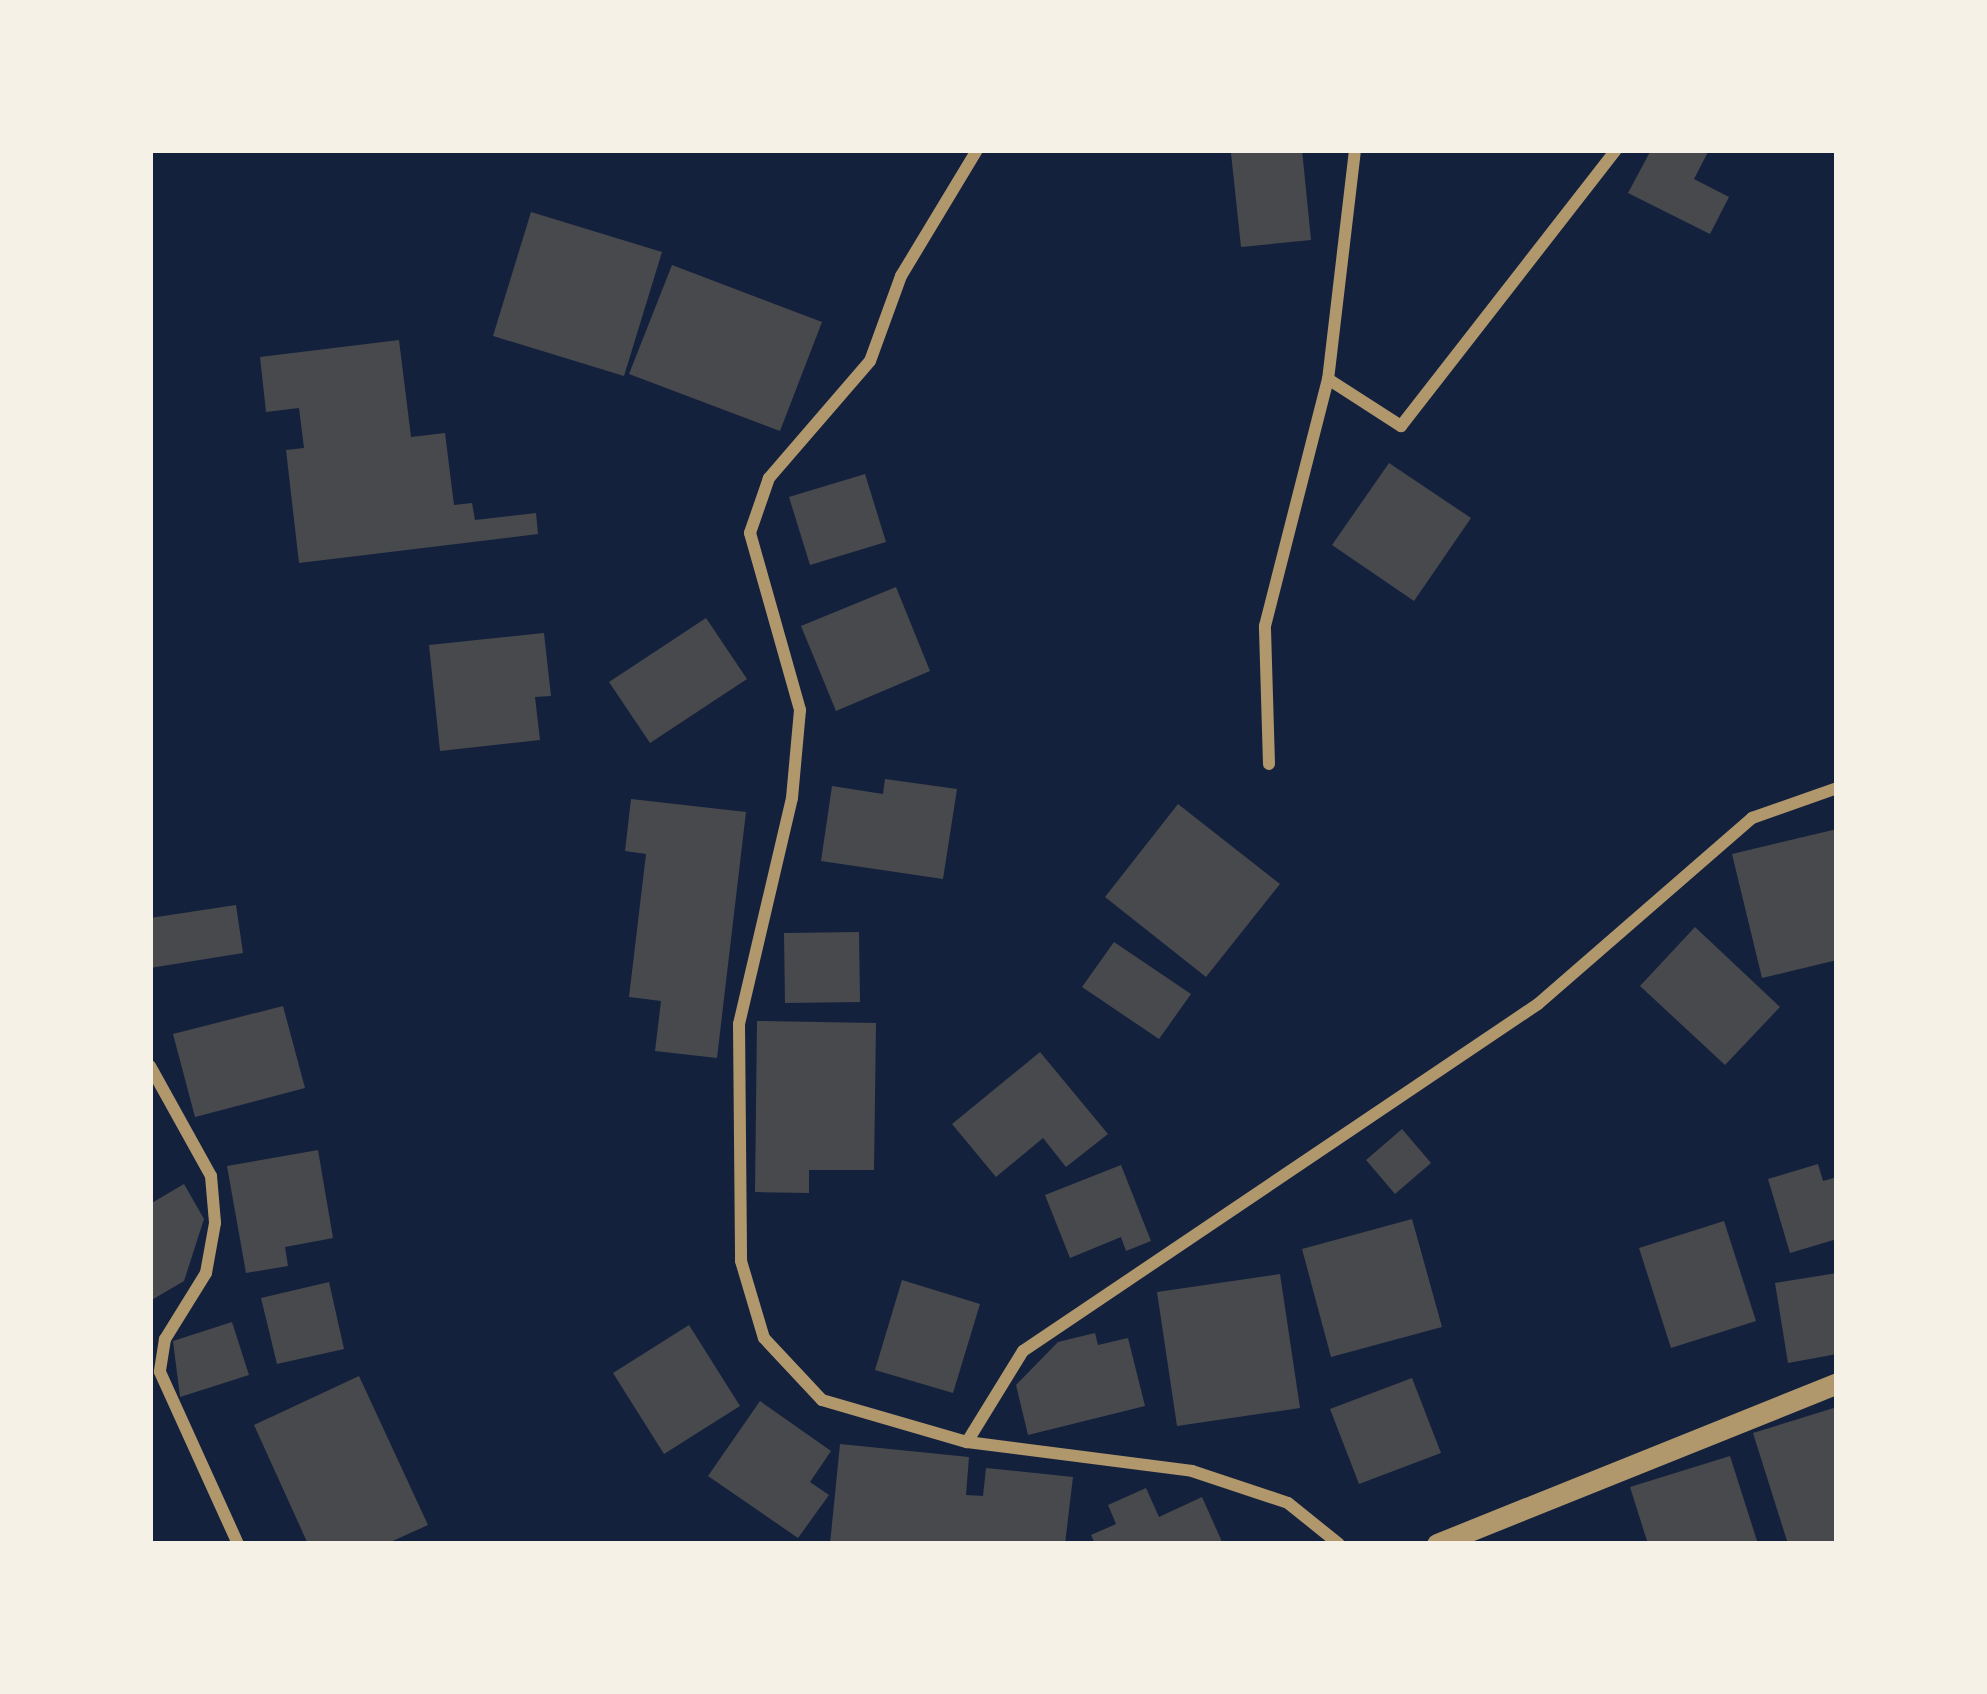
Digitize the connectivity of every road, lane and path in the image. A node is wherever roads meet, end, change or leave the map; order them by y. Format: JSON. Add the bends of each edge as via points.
{"nodes":[{"id":1,"x":977,"y":150,"type":"edge"},
{"id":2,"x":1354,"y":150,"type":"edge"},
{"id":3,"x":1616,"y":150,"type":"edge"},
{"id":4,"x":1328,"y":379,"type":"junction"},
{"id":5,"x":1269,"y":764,"type":"dead end"},
{"id":6,"x":1837,"y":788,"type":"edge"},
{"id":7,"x":150,"y":1066,"type":"edge"},
{"id":8,"x":1837,"y":1383,"type":"edge"},
{"id":9,"x":967,"y":1442,"type":"junction"},
{"id":10,"x":238,"y":1544,"type":"edge"},
{"id":11,"x":1339,"y":1544,"type":"edge"},
{"id":12,"x":1437,"y":1544,"type":"edge"}],
"edges":[{"from":1,"to":9,"type":"street","via":[[901,276],[870,361],[769,478],[751,532],[800,710],[792,798],[739,1024],[733,1144],[740,1261],[764,1338],[822,1400]]},
{"from":2,"to":4,"type":"street"},
{"from":3,"to":4,"type":"street","via":[[1401,426]]},
{"from":4,"to":5,"type":"street","via":[[1265,626]]},
{"from":6,"to":9,"type":"street","via":[[1752,818],[1538,1004],[1023,1351]]},
{"from":7,"to":10,"type":"street","via":[[211,1176],[215,1223],[206,1273],[165,1339],[163,1386]]},
{"from":8,"to":12,"type":"street"},
{"from":9,"to":11,"type":"street","via":[[1192,1471],[1288,1504]]}]}
